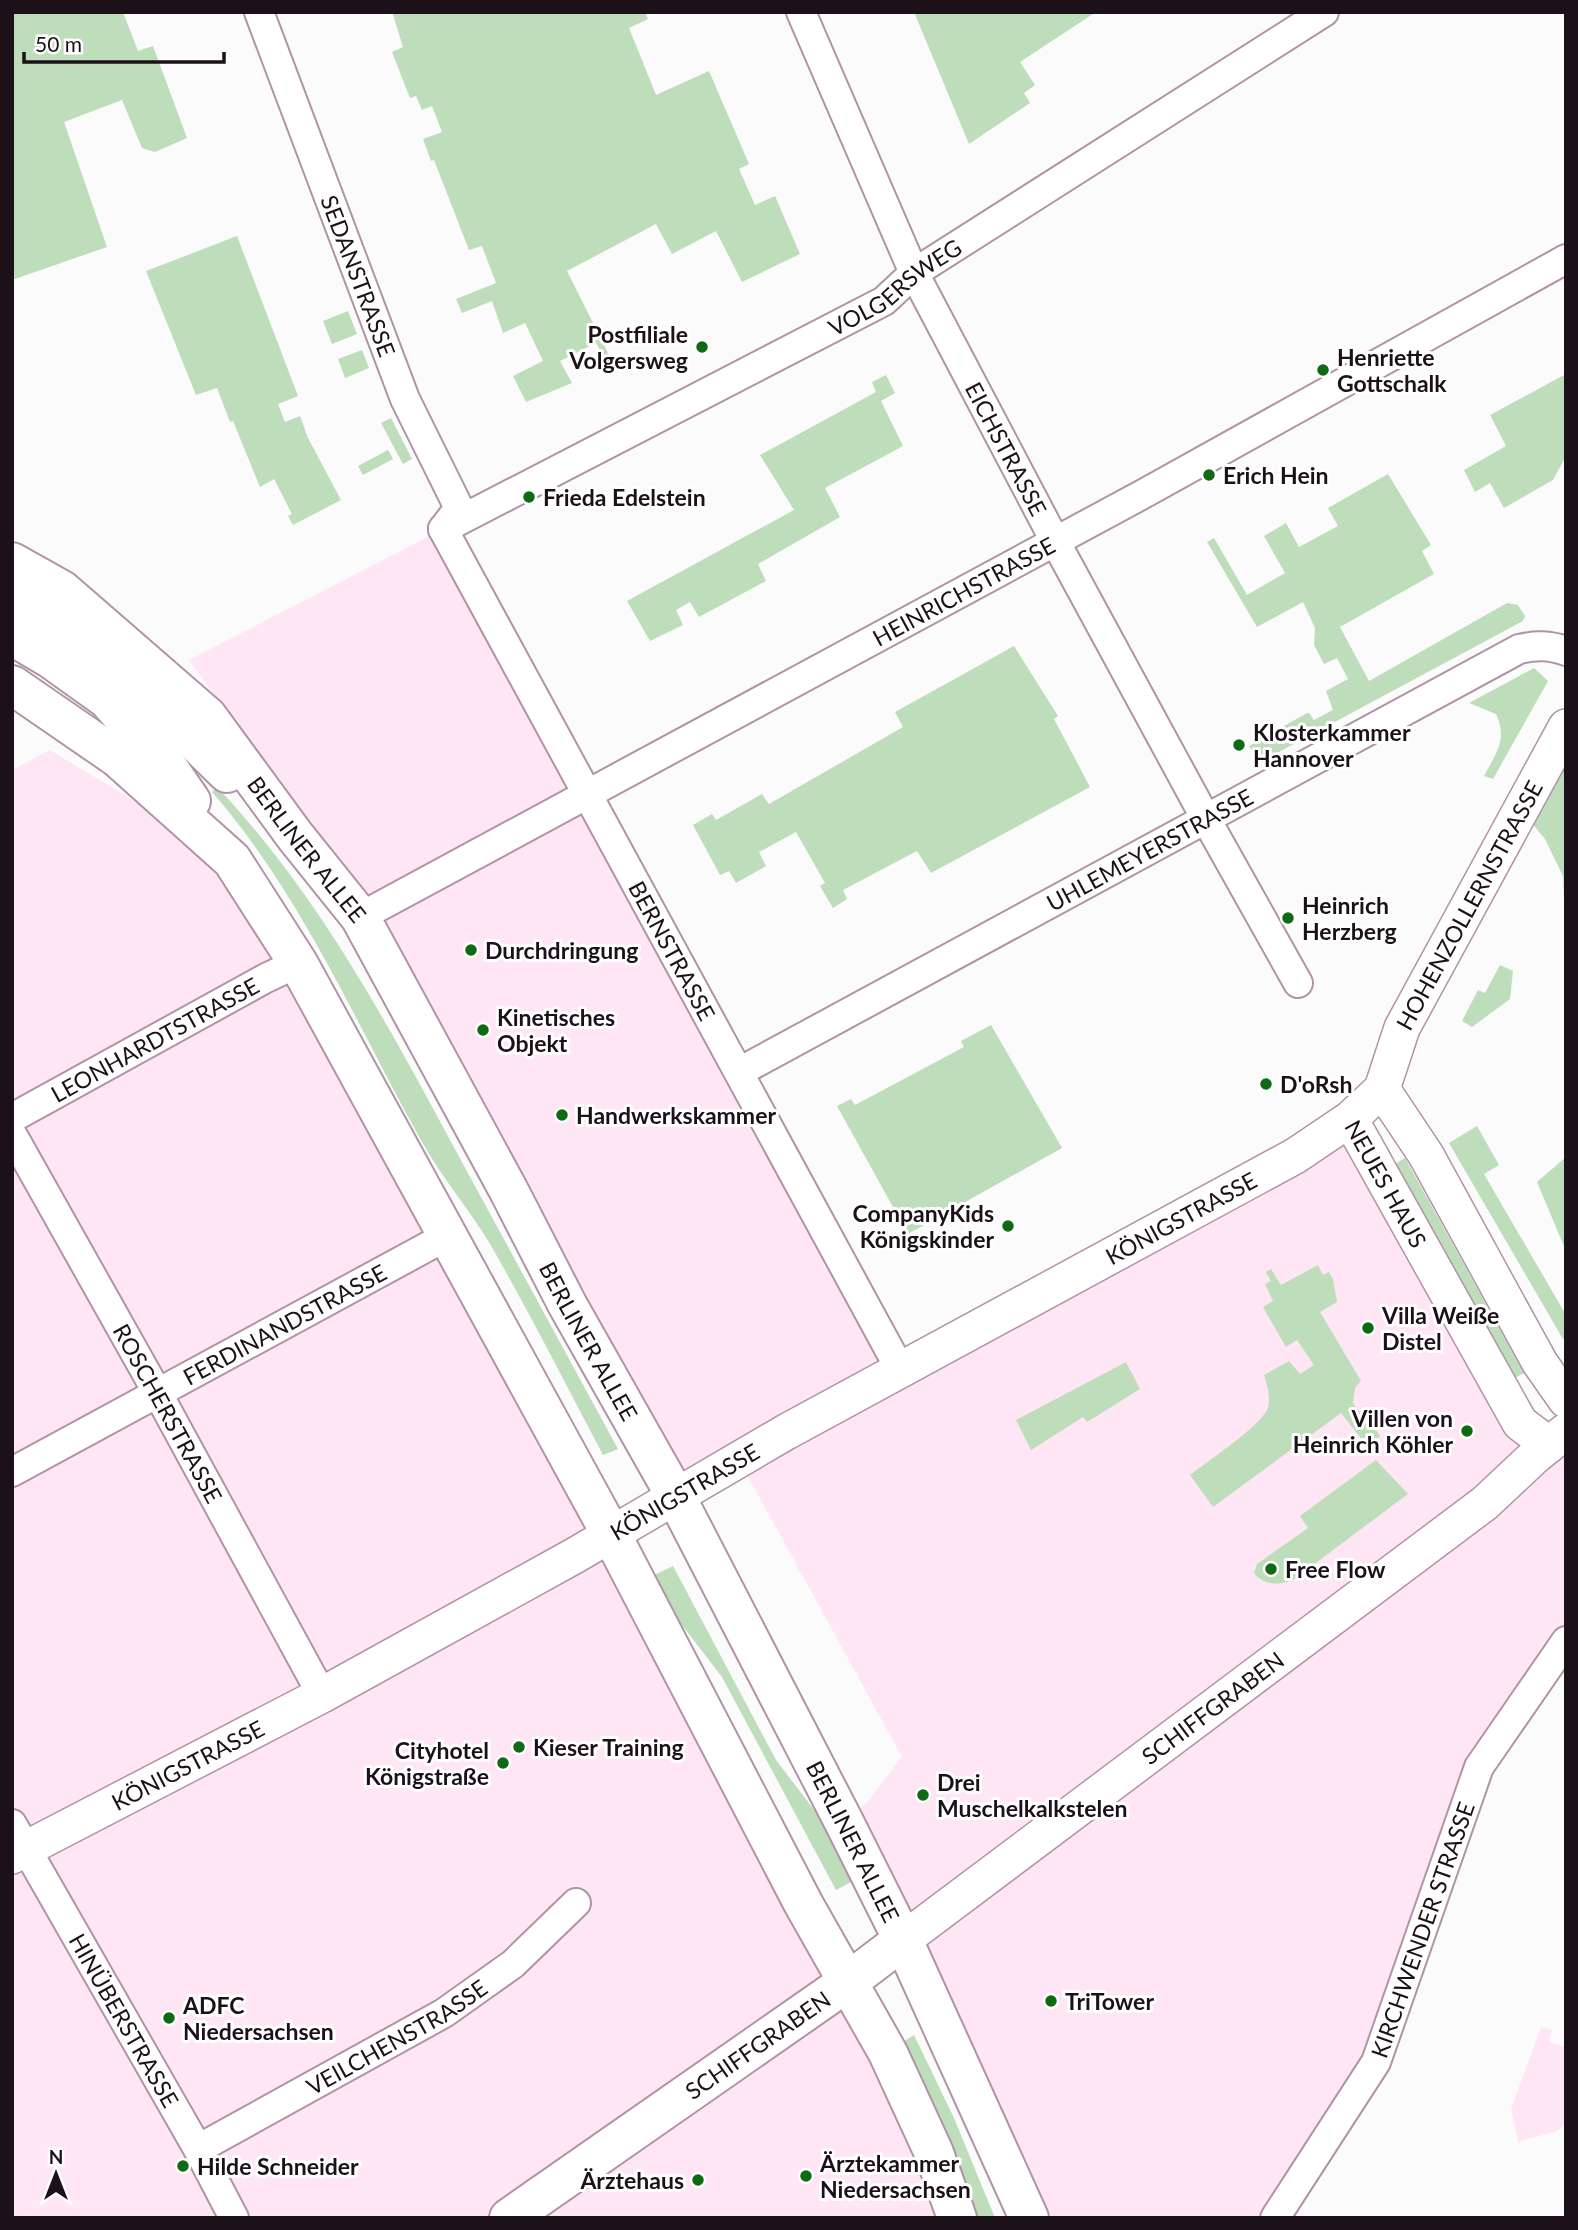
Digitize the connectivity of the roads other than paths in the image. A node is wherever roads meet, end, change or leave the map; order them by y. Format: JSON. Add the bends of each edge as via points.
{"nodes":[{"id":1,"x":259,"y":12,"type":"edge"},
{"id":2,"x":801,"y":12,"type":"edge"},
{"id":3,"x":1324,"y":12,"type":"edge"},
{"id":4,"x":1566,"y":259,"type":"edge"},
{"id":5,"x":914,"y":273,"type":"junction"},
{"id":6,"x":443,"y":529,"type":"junction"},
{"id":7,"x":1055,"y":541,"type":"junction"},
{"id":8,"x":12,"y":562,"type":"edge"},
{"id":9,"x":12,"y":599,"type":"edge"},
{"id":10,"x":12,"y":636,"type":"edge"},
{"id":11,"x":1566,"y":651,"type":"edge"},
{"id":12,"x":117,"y":687,"type":"junction"},
{"id":13,"x":17,"y":695,"type":"edge"},
{"id":14,"x":1566,"y":727,"type":"edge"},
{"id":15,"x":588,"y":794,"type":"junction"},
{"id":16,"x":1206,"y":819,"type":"junction"},
{"id":17,"x":295,"y":836,"type":"junction"},
{"id":18,"x":232,"y":860,"type":"junction"},
{"id":19,"x":360,"y":918,"type":"junction"},
{"id":20,"x":298,"y":963,"type":"junction"},
{"id":21,"x":1298,"y":983,"type":"dead end"},
{"id":22,"x":740,"y":1072,"type":"junction"},
{"id":23,"x":1382,"y":1089,"type":"junction"},
{"id":24,"x":12,"y":1118,"type":"edge"},
{"id":25,"x":1350,"y":1119,"type":"junction"},
{"id":26,"x":12,"y":1134,"type":"edge"},
{"id":27,"x":447,"y":1236,"type":"junction"},
{"id":28,"x":901,"y":1371,"type":"junction"},
{"id":29,"x":157,"y":1392,"type":"junction"},
{"id":30,"x":1566,"y":1400,"type":"edge"},
{"id":31,"x":1557,"y":1438,"type":"edge"},
{"id":32,"x":12,"y":1472,"type":"edge"},
{"id":33,"x":675,"y":1495,"type":"junction"},
{"id":34,"x":611,"y":1534,"type":"junction"},
{"id":35,"x":1566,"y":1641,"type":"edge"},
{"id":36,"x":322,"y":1695,"type":"junction"},
{"id":37,"x":17,"y":1843,"type":"edge"},
{"id":38,"x":576,"y":1903,"type":"dead end"},
{"id":39,"x":903,"y":1940,"type":"junction"},
{"id":40,"x":849,"y":1981,"type":"junction"},
{"id":41,"x":198,"y":2149,"type":"junction"},
{"id":42,"x":234,"y":2218,"type":"edge"},
{"id":43,"x":509,"y":2218,"type":"edge"},
{"id":44,"x":957,"y":2218,"type":"edge"},
{"id":45,"x":1029,"y":2218,"type":"edge"},
{"id":46,"x":1275,"y":2218,"type":"edge"}],
"edges":[{"from":1,"to":6,"type":"street","name":"SEDANSTRASSE","via":[[405,399],[459,508]]},
{"from":2,"to":5,"type":"street","name":"EICHSTRASSE"},
{"from":3,"to":5,"type":"street","name":"VOLGERSWEG"},
{"from":4,"to":7,"type":"street","name":"HEINRICHSTRASSE"},
{"from":5,"to":6,"type":"street","name":"VOLGERSWEG","via":[[884,300]]},
{"from":5,"to":7,"type":"street","name":"EICHSTRASSE"},
{"from":6,"to":15,"type":"street","name":"BERNSTRASSE"},
{"from":7,"to":15,"type":"street","name":"HEINRICHSTRASSE"},
{"from":7,"to":16,"type":"street","name":"EICHSTRASSE"},
{"from":8,"to":17,"type":"main road","name":"BERLINER ALLEE","via":[[62,590],[207,716]]},
{"from":9,"to":12,"type":"main road","via":[[69,633]]},
{"from":10,"to":12,"type":"main road","via":[[51,659]]},
{"from":11,"to":16,"type":"street","name":"UHLEMEYERSTRASSE","via":[[1552,646],[1519,649]]},
{"from":12,"to":17,"type":"main road","via":[[192,739]]},
{"from":12,"to":18,"type":"main road"},
{"from":13,"to":18,"type":"main road","via":[[118,758]]},
{"from":14,"to":23,"type":"street","name":"HOHENZOLLERNSTRASSE","via":[[1402,1028]]},
{"from":15,"to":19,"type":"street","name":"HEINRICHSTRASSE"},
{"from":15,"to":22,"type":"street","name":"BERNSTRASSE"},
{"from":16,"to":21,"type":"street","name":"EICHSTRASSE"},
{"from":16,"to":22,"type":"street","name":"UHLEMEYERSTRASSE"},
{"from":17,"to":19,"type":"main road","name":"BERLINER ALLEE"},
{"from":18,"to":20,"type":"main road"},
{"from":19,"to":33,"type":"main road","name":"BERLINER ALLEE"},
{"from":20,"to":24,"type":"street","name":"LEONHARDTSTRASSE"},
{"from":20,"to":27,"type":"main road"},
{"from":22,"to":28,"type":"street","name":"BERNSTRASSE"},
{"from":23,"to":25,"type":"street","name":"NEUES HAUS"},
{"from":23,"to":30,"type":"street","name":"NEUES HAUS","via":[[1418,1140],[1540,1363]]},
{"from":25,"to":28,"type":"street","name":"KÖNIGSTRASSE","via":[[1300,1153]]},
{"from":25,"to":31,"type":"street","name":"NEUES HAUS","via":[[1520,1423]]},
{"from":26,"to":29,"type":"street","name":"ROSCHERSTRASSE"},
{"from":27,"to":29,"type":"street","name":"FERDINANDSTRASSE"},
{"from":27,"to":34,"type":"main road"},
{"from":28,"to":33,"type":"street","name":"KÖNIGSTRASSE"},
{"from":29,"to":32,"type":"street","name":"FERDINANDSTRASSE"},
{"from":29,"to":36,"type":"street","name":"ROSCHERSTRASSE"},
{"from":31,"to":39,"type":"street","name":"SCHIFFGRABEN","via":[[1485,1503]]},
{"from":33,"to":34,"type":"street","name":"KÖNIGSTRASSE"},
{"from":33,"to":39,"type":"main road","name":"BERLINER ALLEE"},
{"from":34,"to":36,"type":"street","name":"KÖNIGSTRASSE"},
{"from":34,"to":40,"type":"main road","via":[[803,1903]]},
{"from":35,"to":46,"type":"street","name":"KIRCHWENDER STRASSE","via":[[1479,1767],[1376,2062]]},
{"from":36,"to":37,"type":"street","name":"KÖNIGSTRASSE"},
{"from":37,"to":41,"type":"street","name":"HINÜBERSTRASSE"},
{"from":38,"to":41,"type":"street","name":"VEILCHENSTRASSE","via":[[513,1964],[444,2013]]},
{"from":39,"to":40,"type":"main road","name":"SCHIFFGRABEN"},
{"from":39,"to":45,"type":"main road","name":"BERLINER ALLEE"},
{"from":40,"to":43,"type":"main road","name":"SCHIFFGRABEN"},
{"from":40,"to":44,"type":"main road","via":[[934,2153]]},
{"from":41,"to":42,"type":"street","name":"HINÜBERSTRASSE"}]}
